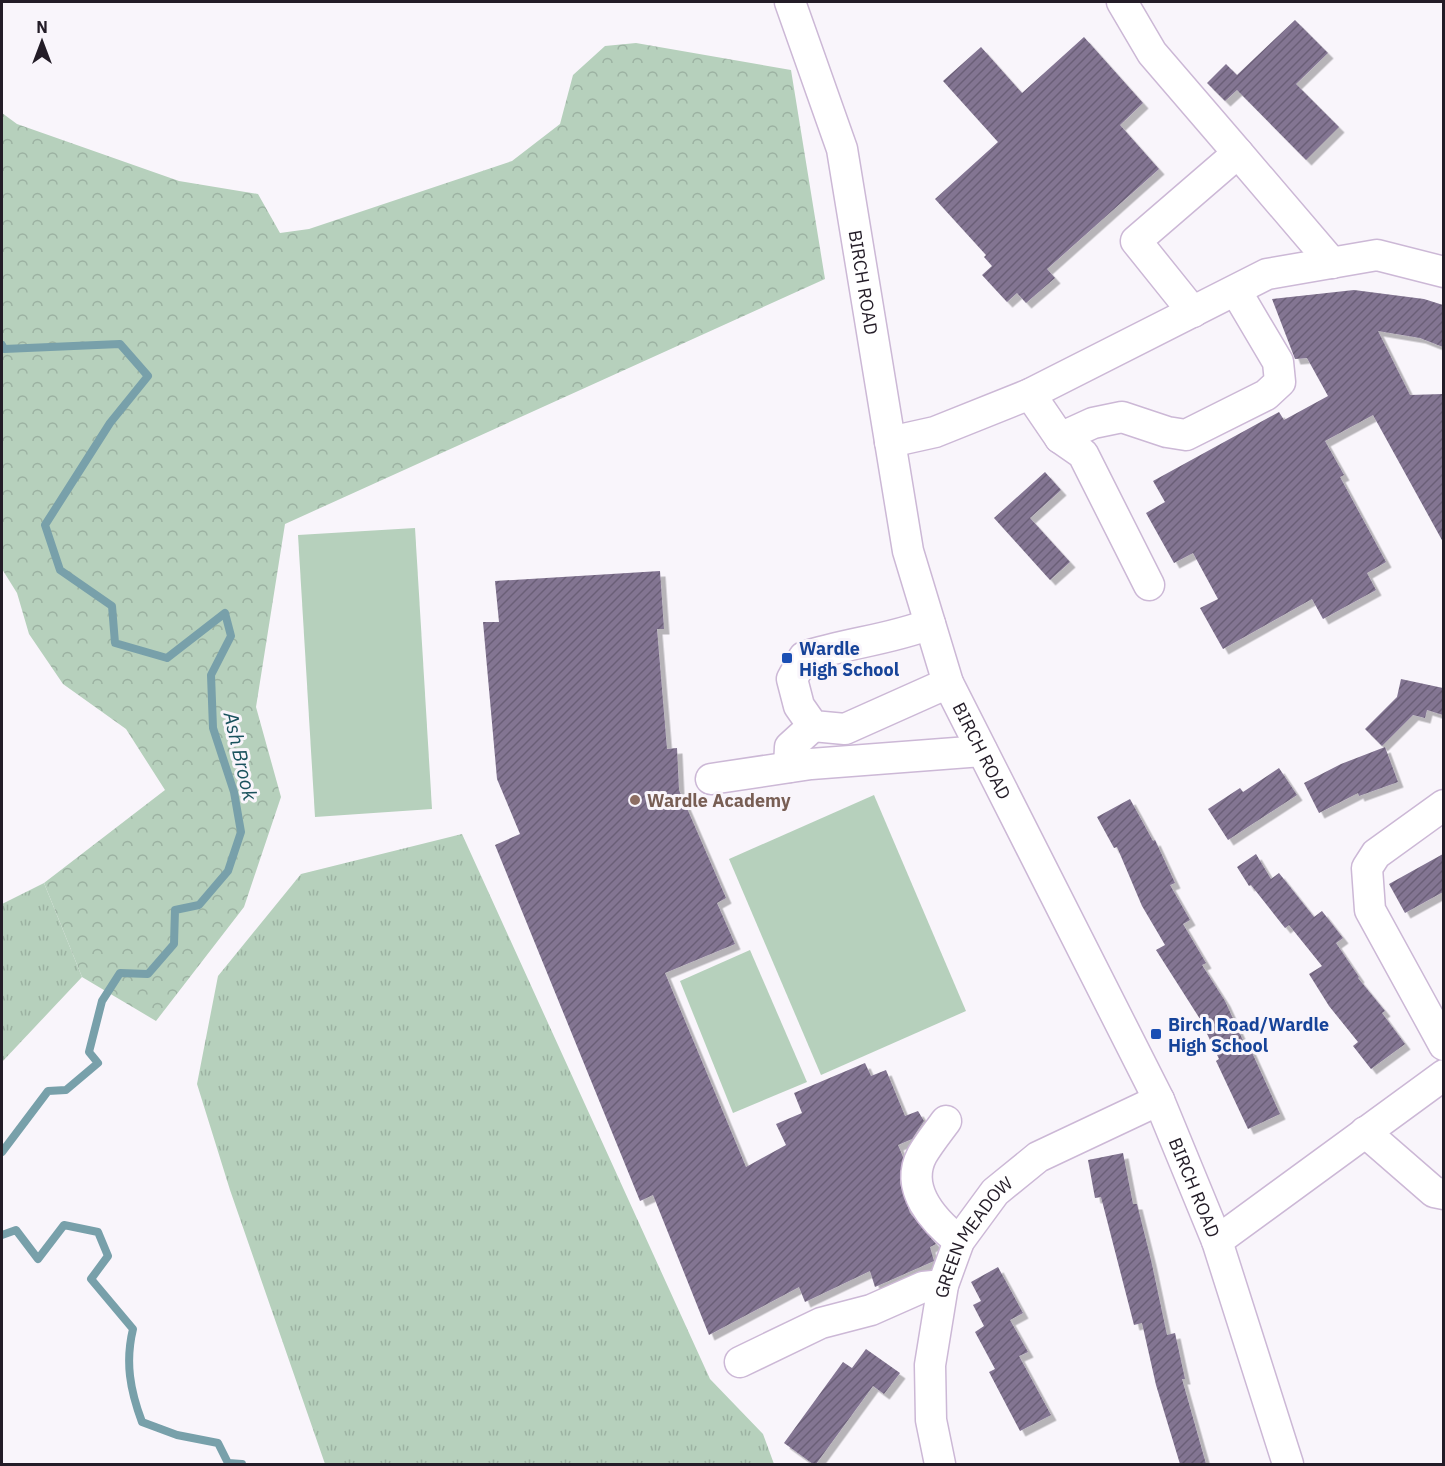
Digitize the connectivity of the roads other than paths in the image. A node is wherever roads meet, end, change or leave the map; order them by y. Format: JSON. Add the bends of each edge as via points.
{"nodes":[{"id":1,"x":790,"y":2,"type":"edge"},
{"id":2,"x":1122,"y":2,"type":"edge"},
{"id":3,"x":1238,"y":153,"type":"junction"},
{"id":4,"x":1332,"y":263,"type":"junction"},
{"id":5,"x":1443,"y":272,"type":"edge"},
{"id":6,"x":1236,"y":291,"type":"junction"},
{"id":7,"x":1193,"y":312,"type":"junction"},
{"id":8,"x":1030,"y":394,"type":"junction"},
{"id":9,"x":1060,"y":438,"type":"junction"},
{"id":10,"x":890,"y":442,"type":"junction"},
{"id":11,"x":1149,"y":585,"type":"dead end"},
{"id":12,"x":930,"y":624,"type":"junction"},
{"id":13,"x":948,"y":683,"type":"junction"},
{"id":14,"x":813,"y":726,"type":"junction"},
{"id":15,"x":982,"y":752,"type":"junction"},
{"id":16,"x":789,"y":767,"type":"junction"},
{"id":17,"x":711,"y":779,"type":"dead end"},
{"id":18,"x":1443,"y":805,"type":"edge"},
{"id":19,"x":1443,"y":1045,"type":"edge"},
{"id":20,"x":1443,"y":1075,"type":"edge"},
{"id":21,"x":1159,"y":1100,"type":"junction"},
{"id":22,"x":946,"y":1121,"type":"dead end"},
{"id":23,"x":1365,"y":1132,"type":"junction"},
{"id":24,"x":1443,"y":1194,"type":"edge"},
{"id":25,"x":959,"y":1241,"type":"junction"},
{"id":26,"x":1217,"y":1241,"type":"junction"},
{"id":27,"x":943,"y":1285,"type":"junction"},
{"id":28,"x":740,"y":1362,"type":"dead end"},
{"id":29,"x":939,"y":1464,"type":"edge"},
{"id":30,"x":1288,"y":1464,"type":"edge"}],
"edges":[{"from":1,"to":10,"type":"street","name":"BIRCH ROAD","via":[[842,149]]},
{"from":2,"to":3,"type":"street","via":[[1152,52]]},
{"from":3,"to":4,"type":"street"},
{"from":3,"to":7,"type":"street","via":[[1136,241]]},
{"from":4,"to":5,"type":"street","via":[[1377,255]]},
{"from":4,"to":6,"type":"street","via":[[1267,274]]},
{"from":6,"to":7,"type":"street"},
{"from":6,"to":9,"type":"street","via":[[1278,362],[1280,382],[1266,395],[1186,435],[1122,417],[1093,423]]},
{"from":7,"to":8,"type":"street"},
{"from":8,"to":9,"type":"street"},
{"from":8,"to":10,"type":"street","via":[[935,432]]},
{"from":9,"to":11,"type":"street","via":[[1083,454]]},
{"from":10,"to":12,"type":"street","name":"BIRCH ROAD","via":[[908,550]]},
{"from":12,"to":13,"type":"street","name":"BIRCH ROAD"},
{"from":12,"to":14,"type":"street","via":[[900,636],[839,645],[804,657],[792,680],[799,706]]},
{"from":13,"to":14,"type":"street","via":[[845,729]]},
{"from":13,"to":15,"type":"street","name":"BIRCH ROAD"},
{"from":14,"to":16,"type":"street","via":[[790,747]]},
{"from":15,"to":16,"type":"street"},
{"from":15,"to":21,"type":"street","name":"BIRCH ROAD"},
{"from":16,"to":17,"type":"street"},
{"from":18,"to":19,"type":"street","via":[[1376,854],[1367,868],[1370,910]]},
{"from":20,"to":23,"type":"street"},
{"from":21,"to":25,"type":"street","name":"GREEN MEADOW","via":[[1038,1157],[995,1192]]},
{"from":21,"to":26,"type":"street","name":"BIRCH ROAD"},
{"from":22,"to":25,"type":"street","via":[[922,1156],[916,1182],[928,1209],[945,1231]]},
{"from":23,"to":24,"type":"street","via":[[1434,1192]]},
{"from":23,"to":26,"type":"street"},
{"from":25,"to":27,"type":"street","name":"GREEN MEADOW"},
{"from":26,"to":30,"type":"street","name":"BIRCH ROAD"},
{"from":27,"to":28,"type":"street","via":[[923,1287],[871,1310],[821,1323]]},
{"from":27,"to":29,"type":"street","name":"GREEN MEADOW","via":[[930,1365],[931,1420]]}]}
